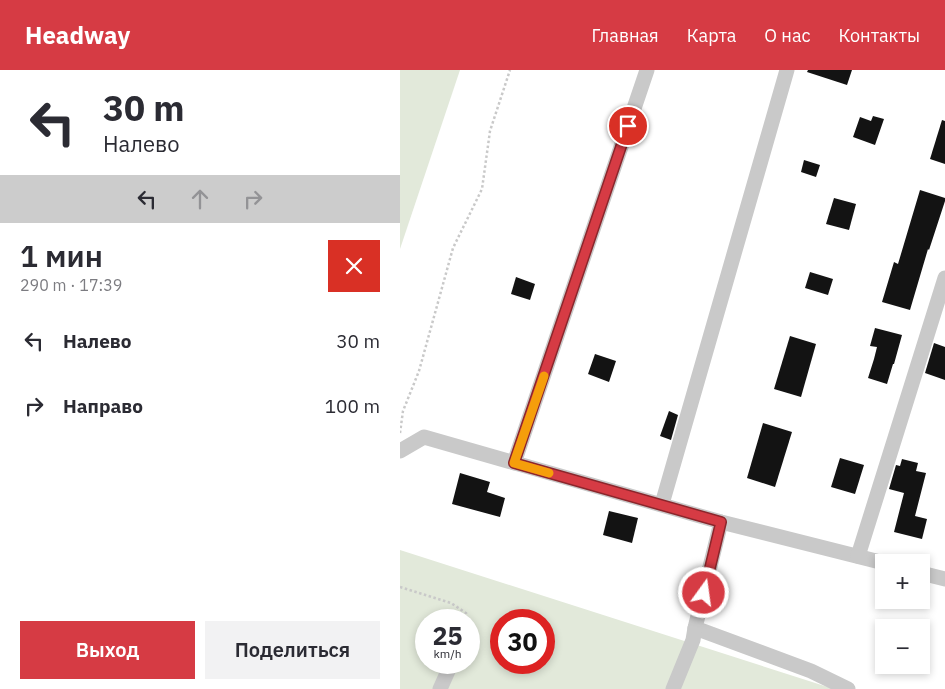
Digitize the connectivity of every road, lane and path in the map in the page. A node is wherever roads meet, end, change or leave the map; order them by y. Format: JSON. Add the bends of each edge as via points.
{"nodes":[{"id":1,"x":510,"y":70,"type":"edge"},
{"id":2,"x":647,"y":70,"type":"edge"},
{"id":3,"x":787,"y":70,"type":"edge"},
{"id":4,"x":945,"y":278,"type":"edge"},
{"id":5,"x":400,"y":435,"type":"edge"},
{"id":6,"x":400,"y":451,"type":"edge"},
{"id":7,"x":514,"y":463,"type":"junction"},
{"id":8,"x":662,"y":504,"type":"junction"},
{"id":9,"x":721,"y":522,"type":"junction"},
{"id":10,"x":858,"y":556,"type":"junction"},
{"id":11,"x":875,"y":561,"type":"edge"},
{"id":12,"x":930,"y":575,"type":"edge"},
{"id":13,"x":945,"y":579,"type":"edge"},
{"id":14,"x":400,"y":587,"type":"edge"},
{"id":15,"x":460,"y":609,"type":"edge"},
{"id":16,"x":695,"y":628,"type":"junction"},
{"id":17,"x":447,"y":674,"type":"edge"},
{"id":18,"x":440,"y":689,"type":"edge"},
{"id":19,"x":673,"y":689,"type":"edge"},
{"id":20,"x":848,"y":689,"type":"edge"}],
"edges":[{"from":1,"to":5,"type":"path","via":[[490,131],[482,189],[452,248],[419,371],[403,411]]},
{"from":2,"to":7,"type":"street"},
{"from":3,"to":8,"type":"street"},
{"from":4,"to":10,"type":"street"},
{"from":6,"to":7,"type":"street","via":[[424,437]]},
{"from":7,"to":8,"type":"street"},
{"from":8,"to":9,"type":"street"},
{"from":9,"to":10,"type":"street"},
{"from":9,"to":16,"type":"street"},
{"from":10,"to":11,"type":"street"},
{"from":12,"to":13,"type":"street"},
{"from":14,"to":15,"type":"path"},
{"from":16,"to":19,"type":"street"},
{"from":16,"to":20,"type":"street","via":[[812,671]]},
{"from":17,"to":18,"type":"street"}]}
